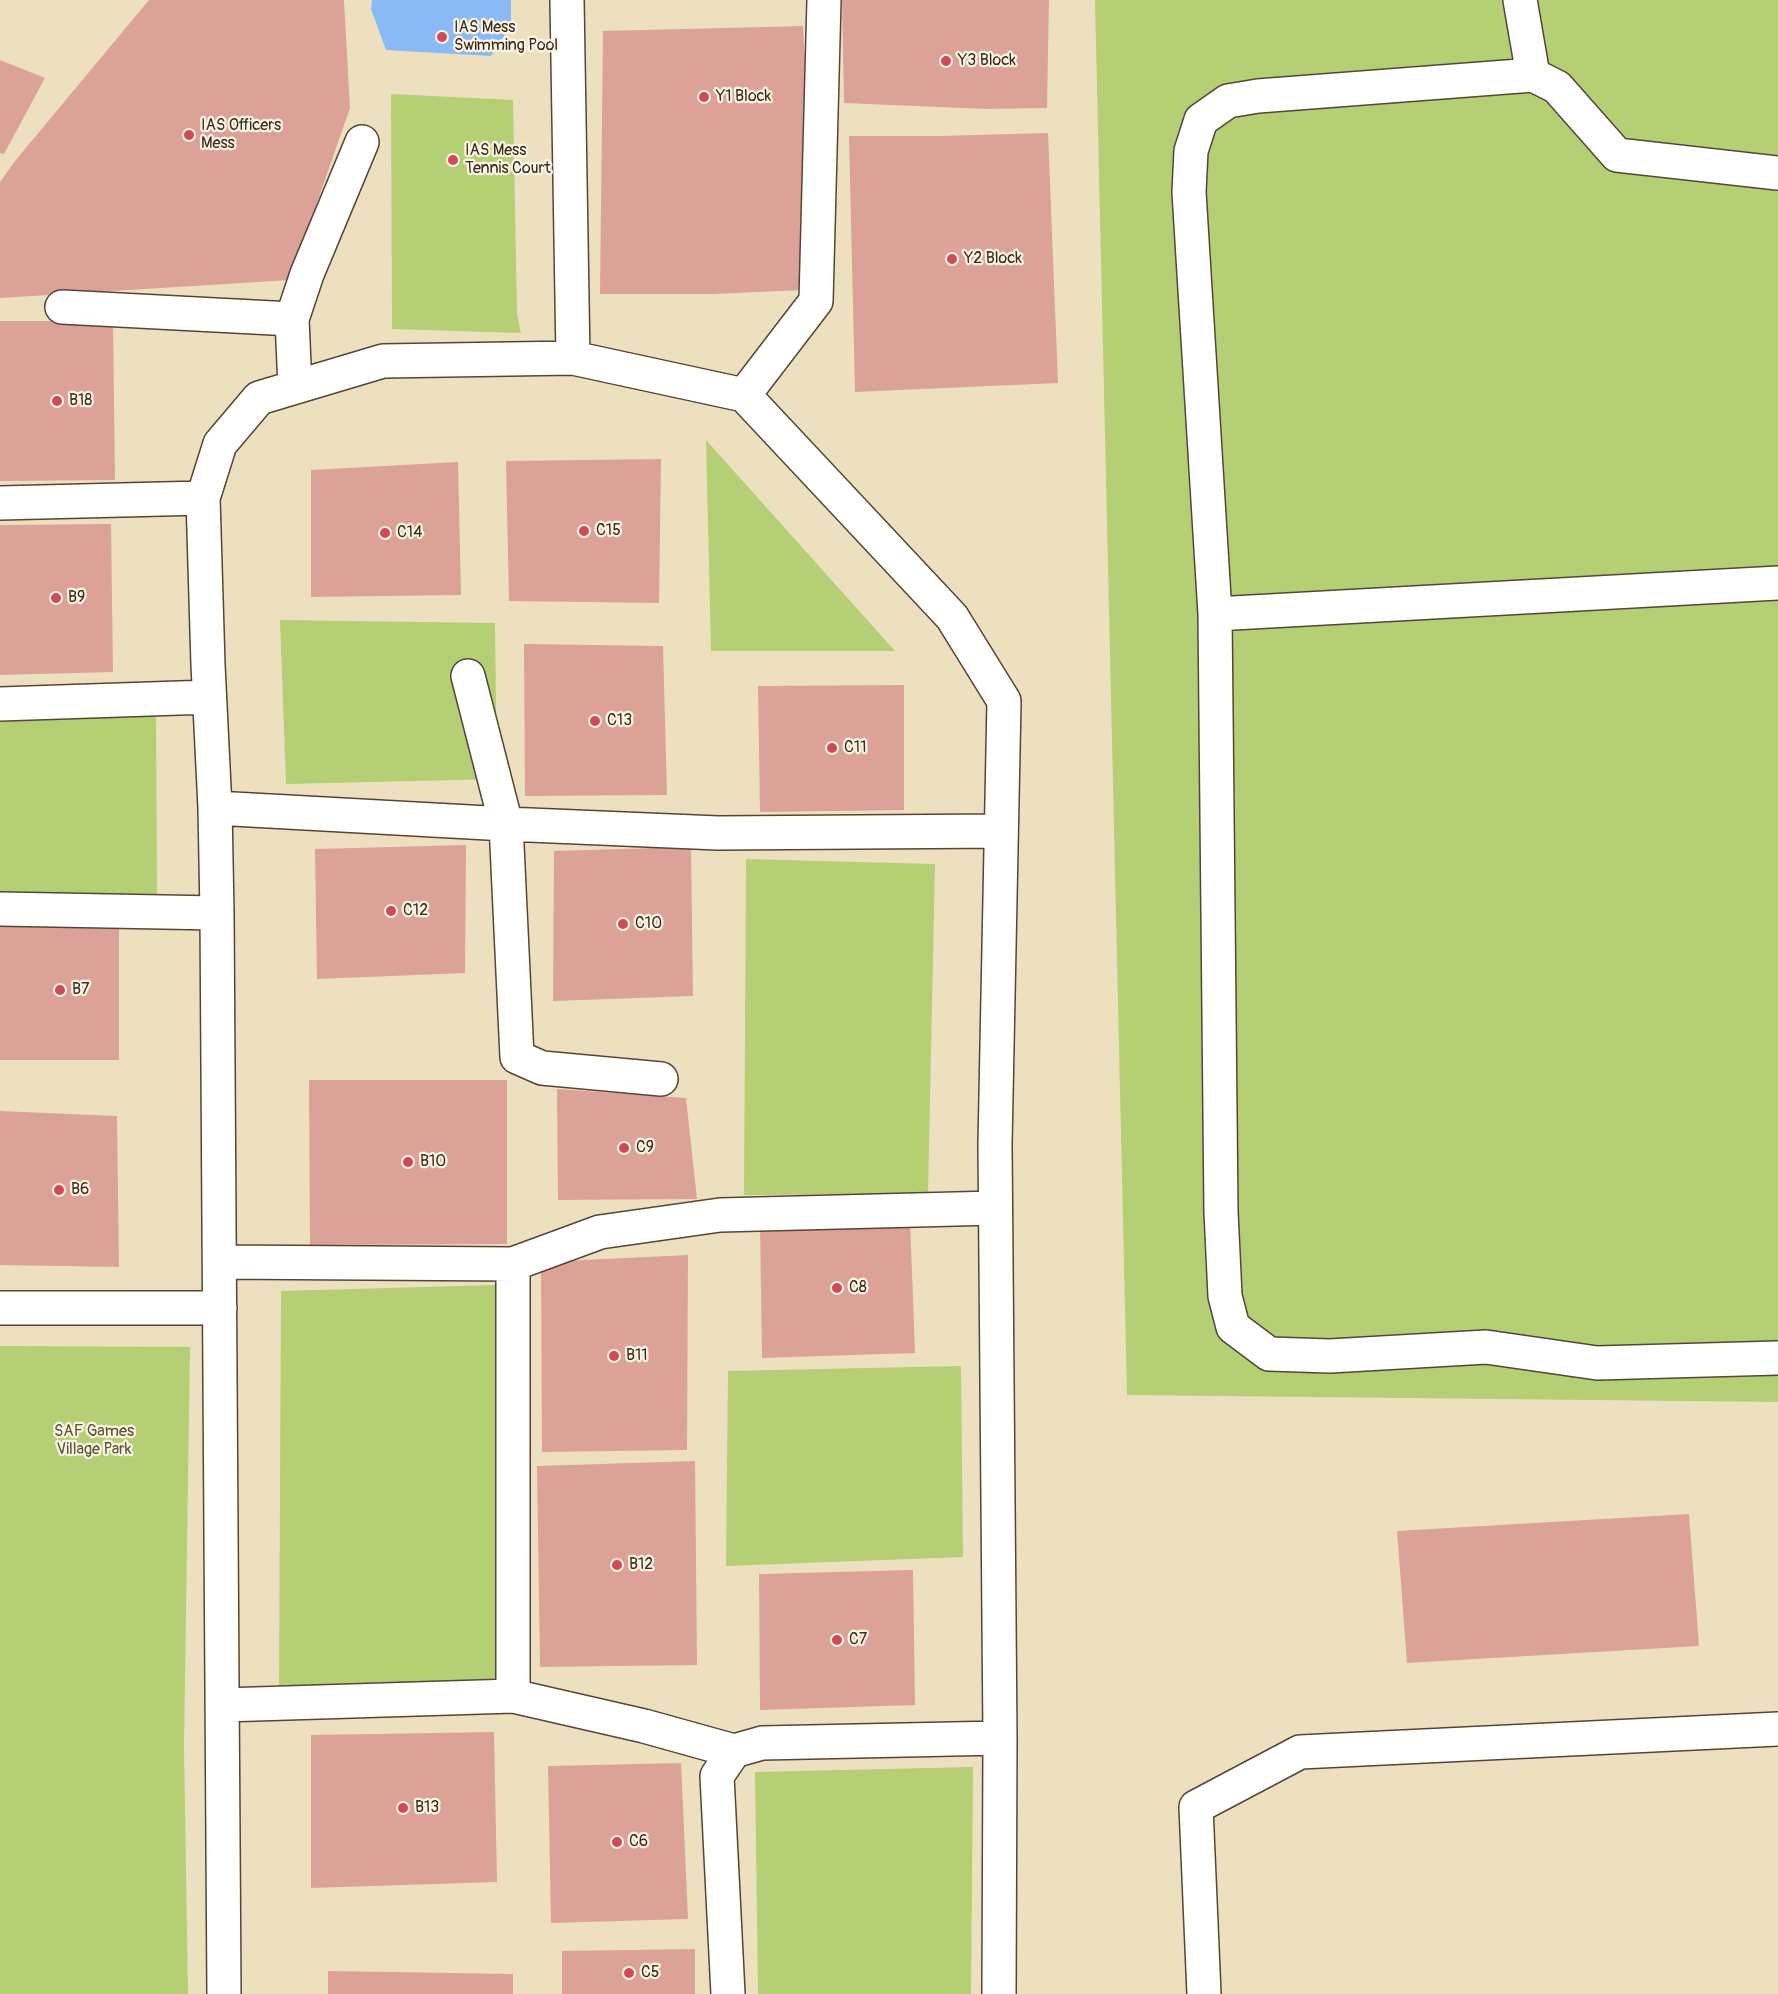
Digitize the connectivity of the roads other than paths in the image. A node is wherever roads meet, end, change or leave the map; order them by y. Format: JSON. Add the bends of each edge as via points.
{"nodes":[{"id":1,"x":567,"y":0,"type":"edge"},
{"id":2,"x":825,"y":0,"type":"edge"},
{"id":3,"x":1520,"y":0,"type":"edge"},
{"id":4,"x":1533,"y":75,"type":"junction"},
{"id":5,"x":362,"y":142,"type":"dead end"},
{"id":6,"x":1778,"y":173,"type":"edge"},
{"id":7,"x":62,"y":307,"type":"dead end"},
{"id":8,"x":292,"y":319,"type":"junction"},
{"id":9,"x":573,"y":358,"type":"junction"},
{"id":10,"x":295,"y":387,"type":"junction"},
{"id":11,"x":744,"y":395,"type":"junction"},
{"id":12,"x":203,"y":498,"type":"junction"},
{"id":13,"x":0,"y":503,"type":"edge"},
{"id":14,"x":1778,"y":583,"type":"edge"},
{"id":15,"x":1215,"y":614,"type":"junction"},
{"id":16,"x":468,"y":676,"type":"dead end"},
{"id":17,"x":209,"y":697,"type":"junction"},
{"id":18,"x":0,"y":704,"type":"edge"},
{"id":19,"x":215,"y":808,"type":"junction"},
{"id":20,"x":506,"y":824,"type":"junction"},
{"id":21,"x":1001,"y":831,"type":"junction"},
{"id":22,"x":0,"y":909,"type":"edge"},
{"id":23,"x":217,"y":913,"type":"junction"},
{"id":24,"x":661,"y":1079,"type":"dead end"},
{"id":25,"x":995,"y":1208,"type":"junction"},
{"id":26,"x":220,"y":1262,"type":"junction"},
{"id":27,"x":513,"y":1264,"type":"junction"},
{"id":28,"x":0,"y":1308,"type":"edge"},
{"id":29,"x":220,"y":1308,"type":"junction"},
{"id":30,"x":1778,"y":1358,"type":"edge"},
{"id":31,"x":513,"y":1696,"type":"junction"},
{"id":32,"x":222,"y":1705,"type":"junction"},
{"id":33,"x":1778,"y":1729,"type":"edge"},
{"id":34,"x":999,"y":1738,"type":"junction"},
{"id":35,"x":734,"y":1752,"type":"junction"},
{"id":36,"x":224,"y":1994,"type":"edge"},
{"id":37,"x":728,"y":1994,"type":"edge"},
{"id":38,"x":999,"y":1994,"type":"edge"},
{"id":39,"x":1204,"y":1994,"type":"edge"}],
"edges":[{"from":1,"to":9,"type":"street"},
{"from":2,"to":11,"type":"street","via":[[816,301]]},
{"from":3,"to":4,"type":"street"},
{"from":4,"to":6,"type":"street","via":[[1557,87],[1617,155]]},
{"from":4,"to":15,"type":"street","via":[[1258,96],[1228,101],[1201,120],[1191,152],[1189,192]]},
{"from":5,"to":8,"type":"street"},
{"from":7,"to":8,"type":"street"},
{"from":8,"to":10,"type":"street"},
{"from":9,"to":10,"type":"street","via":[[383,361]]},
{"from":9,"to":11,"type":"street"},
{"from":10,"to":12,"type":"street","via":[[259,398],[220,444]]},
{"from":11,"to":21,"type":"street","via":[[952,616],[1004,701]]},
{"from":12,"to":13,"type":"street"},
{"from":12,"to":17,"type":"street"},
{"from":14,"to":15,"type":"street"},
{"from":15,"to":30,"type":"street","via":[[1221,1212],[1225,1296],[1233,1328],[1269,1354],[1330,1356],[1486,1347],[1597,1363]]},
{"from":16,"to":20,"type":"street"},
{"from":17,"to":18,"type":"street"},
{"from":17,"to":19,"type":"street"},
{"from":19,"to":20,"type":"street"},
{"from":19,"to":23,"type":"street"},
{"from":20,"to":21,"type":"street","via":[[718,833]]},
{"from":20,"to":24,"type":"street","via":[[518,1057],[542,1068]]},
{"from":21,"to":25,"type":"street"},
{"from":22,"to":23,"type":"street"},
{"from":23,"to":26,"type":"street"},
{"from":25,"to":27,"type":"street","via":[[720,1215],[600,1232]]},
{"from":25,"to":34,"type":"street"},
{"from":26,"to":27,"type":"street"},
{"from":26,"to":29,"type":"street"},
{"from":27,"to":31,"type":"street"},
{"from":28,"to":29,"type":"street"},
{"from":29,"to":32,"type":"street"},
{"from":31,"to":32,"type":"street"},
{"from":31,"to":35,"type":"street","via":[[644,1726]]},
{"from":32,"to":36,"type":"street"},
{"from":33,"to":39,"type":"street","via":[[1300,1752],[1196,1807]]},
{"from":34,"to":35,"type":"street","via":[[762,1743]]},
{"from":34,"to":38,"type":"street"},
{"from":35,"to":37,"type":"street","via":[[717,1776]]}]}
